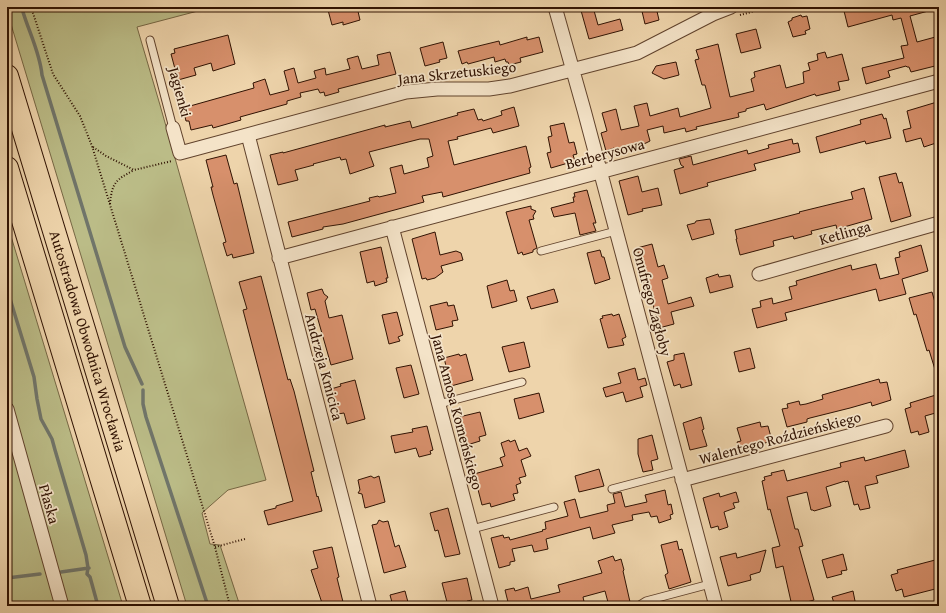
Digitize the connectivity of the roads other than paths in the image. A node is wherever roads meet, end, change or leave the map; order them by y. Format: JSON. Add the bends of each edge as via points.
{"nodes":[{"id":1,"x":554,"y":7,"type":"edge"},
{"id":2,"x":731,"y":7,"type":"edge"},
{"id":3,"x":150,"y":40,"type":"dead end"},
{"id":4,"x":572,"y":70,"type":"junction"},
{"id":5,"x":7,"y":76,"type":"edge"},
{"id":6,"x":939,"y":81,"type":"edge"},
{"id":7,"x":173,"y":128,"type":"joint"},
{"id":8,"x":248,"y":135,"type":"junction"},
{"id":9,"x":180,"y":153,"type":"joint"},
{"id":10,"x":7,"y":168,"type":"edge"},
{"id":11,"x":600,"y":172,"type":"junction"},
{"id":12,"x":939,"y":223,"type":"edge"},
{"id":13,"x":392,"y":227,"type":"junction"},
{"id":14,"x":616,"y":231,"type":"junction"},
{"id":15,"x":541,"y":251,"type":"dead end"},
{"id":16,"x":279,"y":258,"type":"junction"},
{"id":17,"x":759,"y":274,"type":"dead end"},
{"id":18,"x":522,"y":382,"type":"dead end"},
{"id":19,"x":439,"y":404,"type":"junction"},
{"id":20,"x":7,"y":409,"type":"edge"},
{"id":21,"x":886,"y":426,"type":"dead end"},
{"id":22,"x":681,"y":476,"type":"junction"},
{"id":23,"x":612,"y":489,"type":"dead end"},
{"id":24,"x":554,"y":507,"type":"dead end"},
{"id":25,"x":472,"y":529,"type":"junction"},
{"id":26,"x":710,"y":584,"type":"junction"},
{"id":27,"x":62,"y":606,"type":"edge"},
{"id":28,"x":140,"y":606,"type":"edge"},
{"id":29,"x":168,"y":606,"type":"edge"},
{"id":30,"x":370,"y":606,"type":"edge"},
{"id":31,"x":492,"y":606,"type":"edge"},
{"id":32,"x":638,"y":606,"type":"edge"},
{"id":33,"x":716,"y":606,"type":"edge"}],
"edges":[{"from":1,"to":4,"type":"street","name":"Onufrego Zagłoby"},
{"from":2,"to":4,"type":"street","name":"Jana Skrzetuskiego","via":[[637,53]]},
{"from":3,"to":7,"type":"lane","name":"Jagienki"},
{"from":4,"to":8,"type":"street","name":"Jana Skrzetuskiego","via":[[489,89],[437,88],[406,92]]},
{"from":4,"to":11,"type":"street","name":"Onufrego Zagłoby"},
{"from":5,"to":29,"type":"highway","name":"Autostradowa Obwodnica Wrocławia"},
{"from":6,"to":11,"type":"street","name":"Berberysowa"},
{"from":7,"to":9,"type":"street","name":"Jagienki"},
{"from":8,"to":9,"type":"street","name":"Jana Skrzetuskiego"},
{"from":8,"to":16,"type":"street","name":"Andrzeja Kmicica"},
{"from":10,"to":28,"type":"highway","name":"Autostradowa Obwodnica Wrocławia"},
{"from":11,"to":13,"type":"street","name":"Berberysowa"},
{"from":11,"to":14,"type":"street","name":"Onufrego Zagłoby"},
{"from":12,"to":17,"type":"street","name":"Ketlinga"},
{"from":13,"to":16,"type":"street","name":"Berberysowa"},
{"from":13,"to":19,"type":"street","name":"Jana Amosa Komeńskiego"},
{"from":14,"to":15,"type":"lane"},
{"from":14,"to":22,"type":"street","name":"Onufrego Zagłoby"},
{"from":16,"to":30,"type":"street","name":"Andrzeja Kmicica"},
{"from":18,"to":19,"type":"lane"},
{"from":19,"to":25,"type":"street","name":"Jana Amosa Komeńskiego"},
{"from":20,"to":27,"type":"street","name":"Płaska"},
{"from":21,"to":22,"type":"street","name":"Walentego Roździeńskiego"},
{"from":22,"to":23,"type":"lane"},
{"from":22,"to":26,"type":"street","name":"Onufrego Zagłoby"},
{"from":24,"to":25,"type":"lane"},
{"from":25,"to":31,"type":"street","name":"Jana Amosa Komeńskiego"},
{"from":26,"to":32,"type":"lane","via":[[646,601]]},
{"from":26,"to":33,"type":"street","name":"Onufrego Zagłoby"}]}
